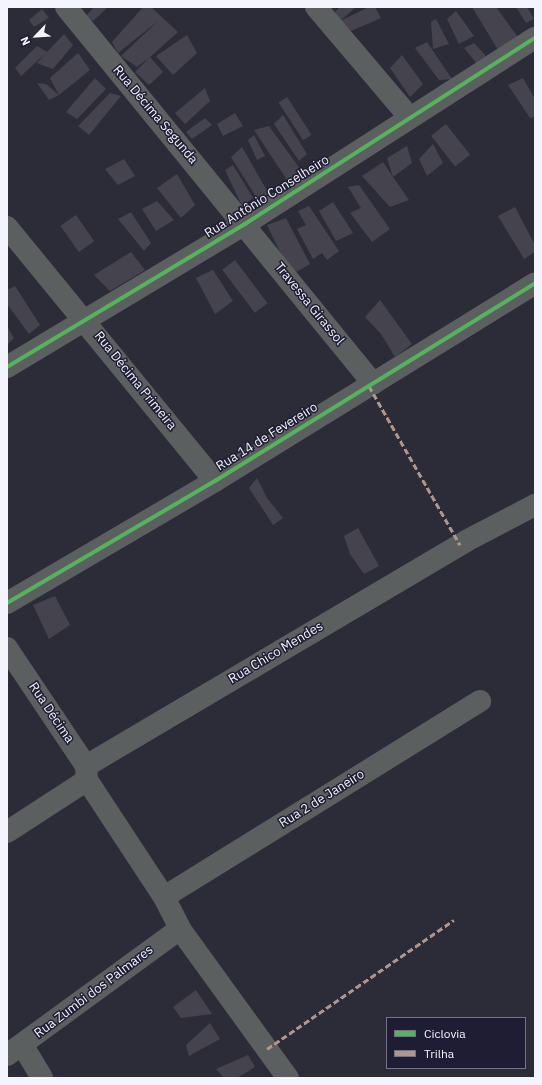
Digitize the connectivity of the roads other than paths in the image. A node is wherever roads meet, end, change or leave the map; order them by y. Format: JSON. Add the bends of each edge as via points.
{"nodes":[{"id":1,"x":66,"y":7,"type":"edge"},
{"id":2,"x":316,"y":7,"type":"edge"},
{"id":3,"x":535,"y":38,"type":"edge"},
{"id":4,"x":410,"y":118,"type":"junction"},
{"id":5,"x":245,"y":224,"type":"junction"},
{"id":6,"x":7,"y":227,"type":"edge"},
{"id":7,"x":535,"y":283,"type":"edge"},
{"id":8,"x":84,"y":319,"type":"junction"},
{"id":9,"x":7,"y":366,"type":"edge"},
{"id":10,"x":373,"y":384,"type":"junction"},
{"id":11,"x":215,"y":481,"type":"junction"},
{"id":12,"x":535,"y":505,"type":"edge"},
{"id":13,"x":7,"y":603,"type":"edge"},
{"id":14,"x":7,"y":648,"type":"edge"},
{"id":15,"x":480,"y":701,"type":"dead end"},
{"id":16,"x":87,"y":773,"type":"junction"},
{"id":17,"x":7,"y":832,"type":"edge"},
{"id":18,"x":164,"y":897,"type":"junction"},
{"id":19,"x":180,"y":928,"type":"junction"},
{"id":20,"x":15,"y":1050,"type":"edge"},
{"id":21,"x":42,"y":1078,"type":"edge"},
{"id":22,"x":288,"y":1078,"type":"edge"}],
"edges":[{"from":1,"to":5,"type":"street","name":"Rua Décima Segunda"},
{"from":2,"to":4,"type":"street"},
{"from":3,"to":4,"type":"street","name":"Rua Antônio Conselheiro"},
{"from":4,"to":5,"type":"street","name":"Rua Antônio Conselheiro"},
{"from":5,"to":8,"type":"street","name":"Rua Antônio Conselheiro"},
{"from":5,"to":10,"type":"street","name":"Travessa Girassol"},
{"from":6,"to":8,"type":"street","name":"Rua Décima Primeira"},
{"from":7,"to":10,"type":"street","name":"Rua 14 de Fevereiro"},
{"from":8,"to":9,"type":"street","name":"Rua Antônio Conselheiro"},
{"from":8,"to":11,"type":"street","name":"Rua Décima Primeira"},
{"from":10,"to":11,"type":"street","name":"Rua 14 de Fevereiro"},
{"from":11,"to":13,"type":"street","name":"Rua 14 de Fevereiro"},
{"from":12,"to":16,"type":"street","name":"Rua Chico Mendes","via":[[466,541]]},
{"from":14,"to":16,"type":"street","name":"Rua Décima"},
{"from":15,"to":18,"type":"street","name":"Rua 2 de Janeiro"},
{"from":16,"to":17,"type":"street","name":"Rua Chico Mendes"},
{"from":16,"to":18,"type":"street"},
{"from":18,"to":19,"type":"street"},
{"from":19,"to":20,"type":"street","name":"Rua Zumbi dos Palmares"},
{"from":19,"to":22,"type":"street"},
{"from":20,"to":21,"type":"street"}]}
